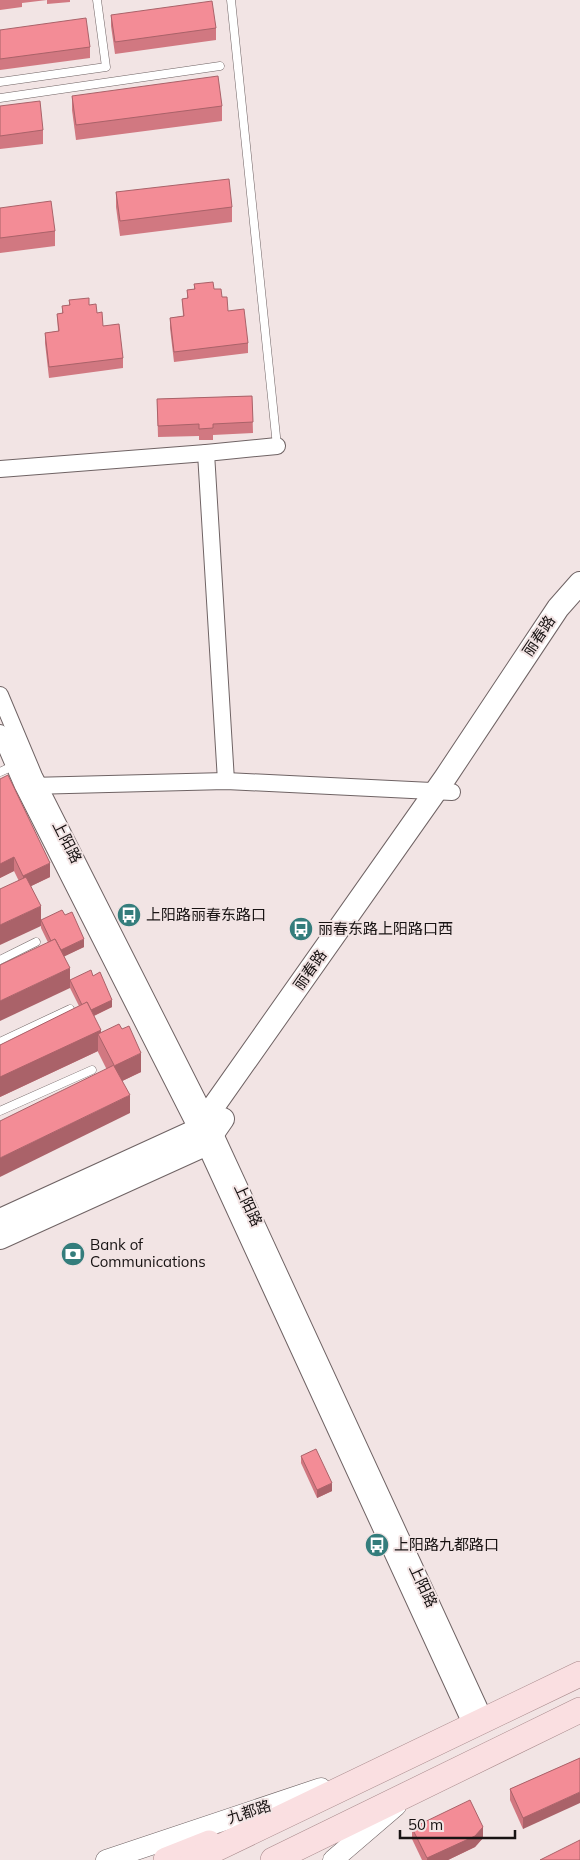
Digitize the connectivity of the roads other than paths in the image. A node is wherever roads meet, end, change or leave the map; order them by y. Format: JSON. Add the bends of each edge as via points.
{"nodes":[{"id":1,"x":97,"y":0,"type":"edge"},
{"id":2,"x":231,"y":0,"type":"edge"},
{"id":3,"x":220,"y":66,"type":"dead end"},
{"id":4,"x":0,"y":82,"type":"edge"},
{"id":5,"x":0,"y":98,"type":"edge"},
{"id":6,"x":276,"y":446,"type":"joint"},
{"id":7,"x":206,"y":453,"type":"junction"},
{"id":8,"x":0,"y":468,"type":"edge"},
{"id":9,"x":580,"y":583,"type":"edge"},
{"id":10,"x":580,"y":606,"type":"edge"},
{"id":11,"x":0,"y":695,"type":"edge"},
{"id":12,"x":0,"y":733,"type":"edge"},
{"id":13,"x":6,"y":769,"type":"edge"},
{"id":14,"x":226,"y":781,"type":"junction"},
{"id":15,"x":31,"y":786,"type":"junction"},
{"id":16,"x":444,"y":792,"type":"junction"},
{"id":17,"x":36,"y":942,"type":"dead end"},
{"id":18,"x":0,"y":960,"type":"edge"},
{"id":19,"x":70,"y":1009,"type":"edge"},
{"id":20,"x":0,"y":1042,"type":"edge"},
{"id":21,"x":92,"y":1070,"type":"dead end"},
{"id":22,"x":0,"y":1111,"type":"edge"},
{"id":23,"x":206,"y":1131,"type":"junction"},
{"id":24,"x":0,"y":1220,"type":"edge"},
{"id":25,"x":0,"y":1238,"type":"edge"},
{"id":26,"x":580,"y":1674,"type":"edge"},
{"id":27,"x":580,"y":1710,"type":"edge"},
{"id":28,"x":478,"y":1723,"type":"junction"},
{"id":29,"x":392,"y":1765,"type":"junction"},
{"id":30,"x":409,"y":1796,"type":"junction"},
{"id":31,"x":318,"y":1800,"type":"junction"},
{"id":32,"x":106,"y":1860,"type":"edge"},
{"id":33,"x":166,"y":1860,"type":"edge"},
{"id":34,"x":193,"y":1860,"type":"edge"},
{"id":35,"x":273,"y":1860,"type":"edge"},
{"id":36,"x":301,"y":1860,"type":"edge"},
{"id":37,"x":333,"y":1860,"type":"edge"}],
"edges":[{"from":1,"to":4,"type":"lane","via":[[106,67]]},
{"from":2,"to":6,"type":"lane"},
{"from":3,"to":5,"type":"lane"},
{"from":6,"to":7,"type":"street"},
{"from":7,"to":8,"type":"street"},
{"from":7,"to":14,"type":"street"},
{"from":9,"to":16,"type":"main road","name":"丽春路","via":[[558,608]]},
{"from":10,"to":16,"type":"main road","name":"丽春路","via":[[565,622]]},
{"from":11,"to":15,"type":"street","name":"上阳路"},
{"from":12,"to":13,"type":"street","name":"上阳路"},
{"from":13,"to":15,"type":"street","name":"上阳路"},
{"from":14,"to":15,"type":"street"},
{"from":14,"to":16,"type":"street"},
{"from":15,"to":23,"type":"street","name":"上阳路"},
{"from":16,"to":23,"type":"main road","name":"丽春路"},
{"from":17,"to":18,"type":"lane"},
{"from":19,"to":20,"type":"lane"},
{"from":21,"to":22,"type":"lane"},
{"from":23,"to":24,"type":"main road"},
{"from":23,"to":25,"type":"main road"},
{"from":23,"to":28,"type":"street","name":"上阳路"},
{"from":26,"to":28,"type":"main road","name":"九都路"},
{"from":27,"to":30,"type":"main road"},
{"from":28,"to":29,"type":"main road","name":"九都路"},
{"from":29,"to":31,"type":"main road","name":"九都路"},
{"from":29,"to":32,"type":"street","name":"九都路"},
{"from":30,"to":35,"type":"main road"},
{"from":30,"to":36,"type":"main road"},
{"from":30,"to":37,"type":"street"},
{"from":31,"to":33,"type":"main road"},
{"from":31,"to":34,"type":"main road","name":"九都路"}]}
